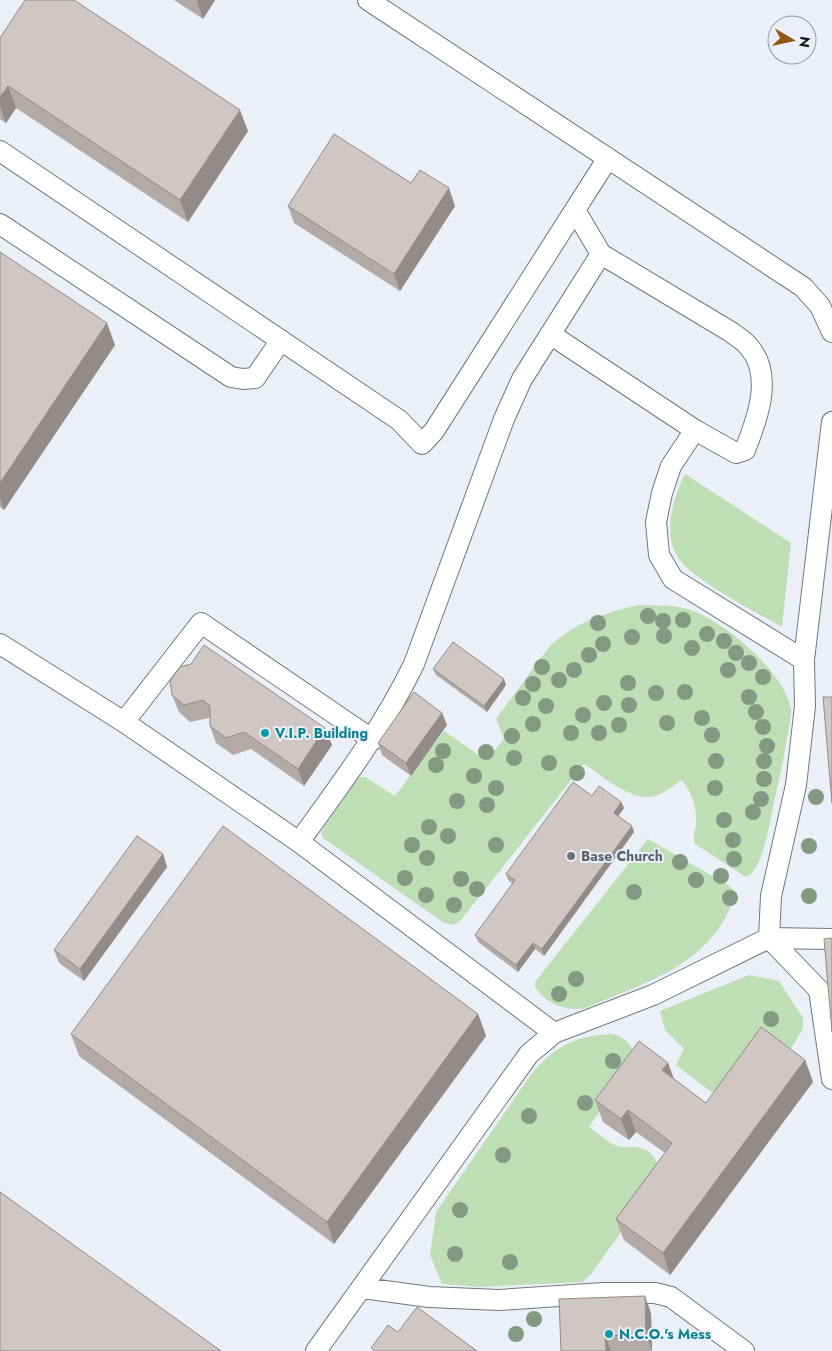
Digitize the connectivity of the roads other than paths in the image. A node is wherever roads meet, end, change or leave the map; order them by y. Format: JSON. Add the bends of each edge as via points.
{"nodes":[{"id":1,"x":368,"y":0,"type":"edge"},
{"id":2,"x":0,"y":151,"type":"edge"},
{"id":3,"x":608,"y":158,"type":"junction"},
{"id":4,"x":575,"y":210,"type":"junction"},
{"id":5,"x":0,"y":224,"type":"edge"},
{"id":6,"x":601,"y":254,"type":"junction"},
{"id":7,"x":832,"y":332,"type":"edge"},
{"id":8,"x":550,"y":334,"type":"junction"},
{"id":9,"x":281,"y":340,"type":"junction"},
{"id":10,"x":832,"y":422,"type":"edge"},
{"id":11,"x":695,"y":430,"type":"junction"},
{"id":12,"x":0,"y":644,"type":"edge"},
{"id":13,"x":804,"y":660,"type":"junction"},
{"id":14,"x":124,"y":722,"type":"junction"},
{"id":15,"x":373,"y":740,"type":"junction"},
{"id":16,"x":299,"y":842,"type":"junction"},
{"id":17,"x":769,"y":938,"type":"junction"},
{"id":18,"x":832,"y":939,"type":"edge"},
{"id":19,"x":554,"y":1033,"type":"junction"},
{"id":20,"x":832,"y":1079,"type":"edge"},
{"id":21,"x":362,"y":1288,"type":"junction"},
{"id":22,"x":316,"y":1351,"type":"edge"},
{"id":23,"x":744,"y":1351,"type":"edge"}],
"edges":[{"from":1,"to":3,"type":"lane"},
{"from":2,"to":9,"type":"lane"},
{"from":3,"to":4,"type":"lane"},
{"from":3,"to":7,"type":"lane","via":[[803,286],[820,306]]},
{"from":4,"to":6,"type":"lane"},
{"from":4,"to":9,"type":"lane","via":[[434,431],[422,444],[399,420]]},
{"from":5,"to":9,"type":"lane","via":[[231,377],[255,378]]},
{"from":6,"to":8,"type":"lane"},
{"from":6,"to":11,"type":"lane","via":[[731,332],[750,347],[760,368],[761,388],[758,412],[745,450],[736,453]]},
{"from":8,"to":11,"type":"lane"},
{"from":8,"to":15,"type":"lane","via":[[522,379],[504,419],[414,664]]},
{"from":10,"to":13,"type":"lane"},
{"from":11,"to":13,"type":"lane","via":[[671,466],[662,493],[656,522],[659,555],[673,578]]},
{"from":12,"to":14,"type":"lane"},
{"from":13,"to":17,"type":"lane","via":[[805,706],[796,785],[771,896]]},
{"from":14,"to":15,"type":"lane","via":[[201,623]]},
{"from":14,"to":16,"type":"lane"},
{"from":15,"to":16,"type":"lane"},
{"from":16,"to":19,"type":"lane"},
{"from":17,"to":18,"type":"lane"},
{"from":17,"to":19,"type":"lane","via":[[624,1008]]},
{"from":17,"to":20,"type":"lane","via":[[819,990]]},
{"from":19,"to":21,"type":"lane","via":[[529,1054]]},
{"from":21,"to":22,"type":"lane"},
{"from":21,"to":23,"type":"lane","via":[[429,1297],[499,1300],[655,1293],[671,1297]]}]}
